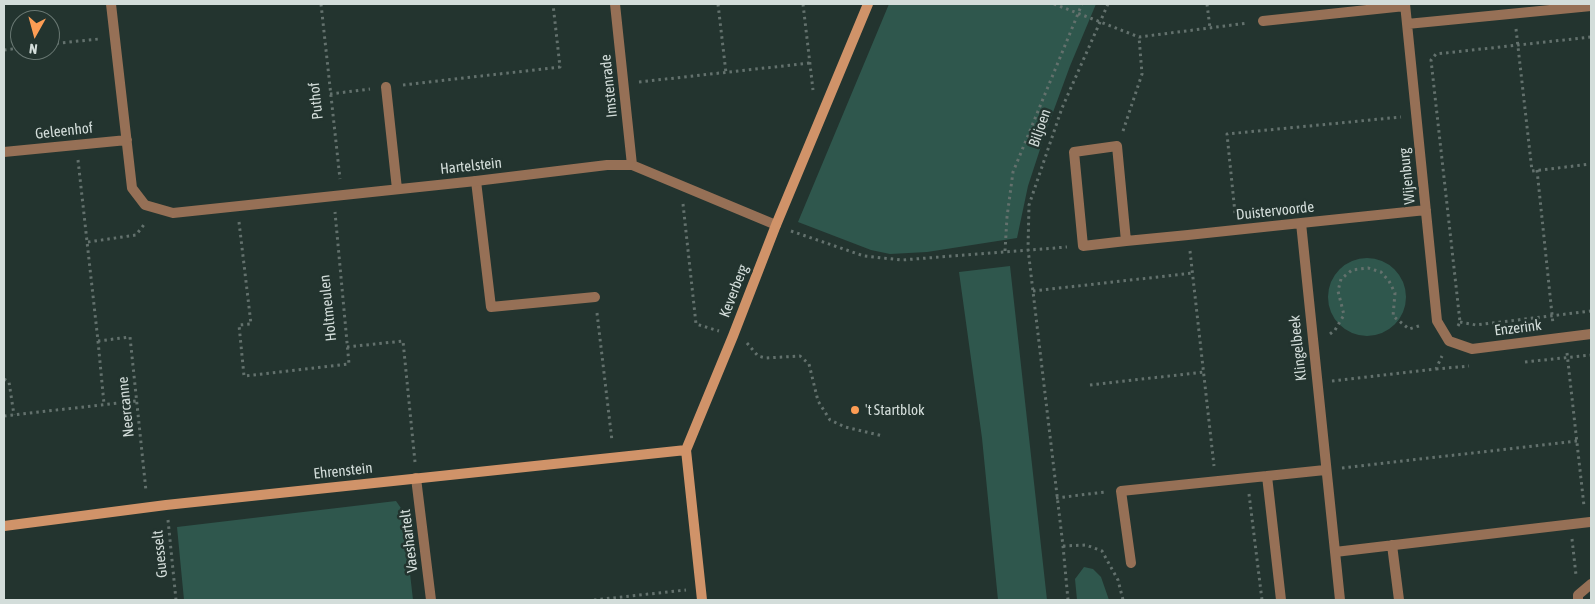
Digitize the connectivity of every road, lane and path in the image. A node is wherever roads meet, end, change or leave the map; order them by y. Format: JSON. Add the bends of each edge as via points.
{"nodes":[{"id":1,"x":111,"y":4,"type":"edge"},
{"id":2,"x":321,"y":4,"type":"edge"},
{"id":3,"x":553,"y":4,"type":"edge"},
{"id":4,"x":615,"y":4,"type":"edge"},
{"id":5,"x":718,"y":4,"type":"edge"},
{"id":6,"x":803,"y":4,"type":"edge"},
{"id":7,"x":868,"y":4,"type":"edge"},
{"id":8,"x":1054,"y":4,"type":"edge"},
{"id":9,"x":1082,"y":4,"type":"edge"},
{"id":10,"x":1108,"y":4,"type":"edge"},
{"id":11,"x":1208,"y":4,"type":"edge"},
{"id":12,"x":1405,"y":5,"type":"edge"},
{"id":13,"x":1591,"y":6,"type":"edge"},
{"id":14,"x":1078,"y":13,"type":"junction"},
{"id":15,"x":1514,"y":13,"type":"junction"},
{"id":16,"x":1100,"y":22,"type":"junction"},
{"id":17,"x":1263,"y":22,"type":"joint"},
{"id":18,"x":1407,"y":24,"type":"junction"},
{"id":19,"x":1210,"y":28,"type":"junction"},
{"id":20,"x":114,"y":37,"type":"junction"},
{"id":21,"x":1139,"y":37,"type":"junction"},
{"id":22,"x":1591,"y":37,"type":"edge"},
{"id":23,"x":60,"y":43,"type":"edge"},
{"id":24,"x":1518,"y":45,"type":"junction"},
{"id":25,"x":810,"y":63,"type":"junction"},
{"id":26,"x":726,"y":73,"type":"junction"},
{"id":27,"x":624,"y":84,"type":"junction"},
{"id":28,"x":386,"y":87,"type":"junction"},
{"id":29,"x":330,"y":94,"type":"junction"},
{"id":30,"x":814,"y":98,"type":"dead end"},
{"id":31,"x":1417,"y":116,"type":"junction"},
{"id":32,"x":126,"y":140,"type":"junction"},
{"id":33,"x":77,"y":145,"type":"junction"},
{"id":34,"x":1117,"y":146,"type":"junction"},
{"id":35,"x":4,"y":152,"type":"edge"},
{"id":36,"x":632,"y":164,"type":"junction"},
{"id":37,"x":1591,"y":164,"type":"edge"},
{"id":38,"x":1536,"y":170,"type":"junction"},
{"id":39,"x":476,"y":181,"type":"junction"},
{"id":40,"x":681,"y":184,"type":"junction"},
{"id":41,"x":397,"y":188,"type":"junction"},
{"id":42,"x":341,"y":194,"type":"junction"},
{"id":43,"x":238,"y":206,"type":"junction"},
{"id":44,"x":158,"y":208,"type":"junction"},
{"id":45,"x":1426,"y":210,"type":"junction"},
{"id":46,"x":1301,"y":223,"type":"junction"},
{"id":47,"x":776,"y":225,"type":"junction"},
{"id":48,"x":1236,"y":230,"type":"junction"},
{"id":49,"x":1188,"y":235,"type":"junction"},
{"id":50,"x":1126,"y":241,"type":"junction"},
{"id":51,"x":88,"y":242,"type":"junction"},
{"id":52,"x":1083,"y":246,"type":"junction"},
{"id":53,"x":1028,"y":249,"type":"junction"},
{"id":54,"x":1005,"y":251,"type":"junction"},
{"id":55,"x":1193,"y":273,"type":"junction"},
{"id":56,"x":1032,"y":292,"type":"junction"},
{"id":57,"x":595,"y":297,"type":"joint"},
{"id":58,"x":1591,"y":312,"type":"edge"},
{"id":59,"x":1552,"y":316,"type":"junction"},
{"id":60,"x":1437,"y":321,"type":"junction"},
{"id":61,"x":710,"y":328,"type":"dead end"},
{"id":62,"x":1591,"y":334,"type":"edge"},
{"id":63,"x":1560,"y":338,"type":"junction"},
{"id":64,"x":98,"y":341,"type":"junction"},
{"id":65,"x":1449,"y":341,"type":"junction"},
{"id":66,"x":1313,"y":346,"type":"junction"},
{"id":67,"x":347,"y":347,"type":"junction"},
{"id":68,"x":758,"y":356,"type":"dead end"},
{"id":69,"x":1204,"y":372,"type":"junction"},
{"id":70,"x":4,"y":379,"type":"edge"},
{"id":71,"x":1317,"y":382,"type":"junction"},
{"id":72,"x":1090,"y":385,"type":"dead end"},
{"id":73,"x":136,"y":401,"type":"junction"},
{"id":74,"x":104,"y":404,"type":"junction"},
{"id":75,"x":14,"y":415,"type":"junction"},
{"id":76,"x":4,"y":416,"type":"edge"},
{"id":77,"x":883,"y":436,"type":"dead end"},
{"id":78,"x":1577,"y":441,"type":"junction"},
{"id":79,"x":686,"y":450,"type":"junction"},
{"id":80,"x":614,"y":457,"type":"junction"},
{"id":81,"x":1326,"y":470,"type":"junction"},
{"id":82,"x":1268,"y":476,"type":"junction"},
{"id":83,"x":416,"y":478,"type":"junction"},
{"id":84,"x":1247,"y":478,"type":"junction"},
{"id":85,"x":1216,"y":481,"type":"junction"},
{"id":86,"x":1096,"y":493,"type":"dead end"},
{"id":87,"x":1056,"y":498,"type":"junction"},
{"id":88,"x":166,"y":505,"type":"junction"},
{"id":89,"x":147,"y":507,"type":"junction"},
{"id":90,"x":1570,"y":524,"type":"junction"},
{"id":91,"x":1590,"y":525,"type":"edge"},
{"id":92,"x":4,"y":526,"type":"edge"},
{"id":93,"x":1392,"y":545,"type":"junction"},
{"id":94,"x":1063,"y":546,"type":"junction"},
{"id":95,"x":1335,"y":552,"type":"junction"},
{"id":96,"x":1131,"y":563,"type":"dead end"},
{"id":97,"x":1591,"y":584,"type":"edge"},
{"id":98,"x":701,"y":589,"type":"junction"},
{"id":99,"x":1578,"y":598,"type":"edge"},
{"id":100,"x":176,"y":600,"type":"edge"},
{"id":101,"x":431,"y":600,"type":"edge"},
{"id":102,"x":594,"y":600,"type":"edge"},
{"id":103,"x":702,"y":600,"type":"edge"},
{"id":104,"x":1068,"y":600,"type":"edge"},
{"id":105,"x":1123,"y":600,"type":"edge"},
{"id":106,"x":1262,"y":600,"type":"edge"},
{"id":107,"x":1281,"y":600,"type":"edge"},
{"id":108,"x":1340,"y":600,"type":"edge"},
{"id":109,"x":1399,"y":600,"type":"edge"}],
"edges":[{"from":1,"to":20,"type":"street","name":"Hartelstein"},
{"from":2,"to":29,"type":"path","name":"Puthof"},
{"from":3,"to":28,"type":"path","via":[[560,67]]},
{"from":4,"to":27,"type":"street","name":"Imstenrade"},
{"from":5,"to":26,"type":"path"},
{"from":6,"to":25,"type":"path"},
{"from":7,"to":47,"type":"street","name":"Keverberg"},
{"from":8,"to":14,"type":"path"},
{"from":9,"to":14,"type":"path"},
{"from":10,"to":16,"type":"path","name":"Biljoen"},
{"from":11,"to":19,"type":"path"},
{"from":12,"to":17,"type":"street"},
{"from":12,"to":18,"type":"street","name":"Wijenburg"},
{"from":13,"to":15,"type":"street"},
{"from":14,"to":16,"type":"path"},
{"from":14,"to":54,"type":"path","via":[[1013,172]]},
{"from":15,"to":18,"type":"street"},
{"from":15,"to":24,"type":"path"},
{"from":16,"to":21,"type":"path"},
{"from":16,"to":53,"type":"path","name":"Biljoen","via":[[1062,108],[1029,205]]},
{"from":17,"to":19,"type":"path"},
{"from":18,"to":31,"type":"street","name":"Wijenburg"},
{"from":19,"to":21,"type":"path"},
{"from":20,"to":23,"type":"path"},
{"from":20,"to":32,"type":"street","name":"Hartelstein"},
{"from":21,"to":34,"type":"path","via":[[1142,74]]},
{"from":22,"to":24,"type":"path"},
{"from":24,"to":38,"type":"path","via":[[1532,171]]},
{"from":24,"to":59,"type":"path","via":[[1436,54],[1431,60],[1460,322],[1476,325]]},
{"from":25,"to":26,"type":"path"},
{"from":25,"to":30,"type":"path"},
{"from":26,"to":27,"type":"path"},
{"from":27,"to":36,"type":"street","name":"Imstenrade"},
{"from":28,"to":29,"type":"path"},
{"from":28,"to":41,"type":"street"},
{"from":29,"to":42,"type":"path","name":"Puthof"},
{"from":31,"to":45,"type":"street","name":"Wijenburg"},
{"from":31,"to":48,"type":"path","via":[[1227,134]]},
{"from":32,"to":33,"type":"street","name":"Geleenhof"},
{"from":32,"to":44,"type":"street","name":"Hartelstein","via":[[132,188],[145,205]]},
{"from":33,"to":35,"type":"street","name":"Geleenhof"},
{"from":33,"to":51,"type":"path","name":"Neercanne"},
{"from":34,"to":50,"type":"street"},
{"from":34,"to":52,"type":"street","via":[[1074,152]]},
{"from":36,"to":39,"type":"street","name":"Hartelstein"},
{"from":36,"to":40,"type":"street","name":"Hartelstein"},
{"from":37,"to":38,"type":"path"},
{"from":38,"to":59,"type":"path"},
{"from":39,"to":41,"type":"street","name":"Hartelstein"},
{"from":39,"to":57,"type":"street","via":[[491,307]]},
{"from":40,"to":47,"type":"street","name":"Hartelstein"},
{"from":40,"to":61,"type":"path","name":"Keverberg","via":[[696,324]]},
{"from":41,"to":42,"type":"street","name":"Hartelstein"},
{"from":42,"to":43,"type":"street","name":"Hartelstein"},
{"from":42,"to":67,"type":"path","name":"Holtmeulen","via":[[334,214]]},
{"from":43,"to":44,"type":"street","name":"Hartelstein","via":[[173,213]]},
{"from":43,"to":67,"type":"path","via":[[250,324],[239,325],[244,376],[349,364]]},
{"from":44,"to":51,"type":"path","via":[[136,235]]},
{"from":45,"to":46,"type":"street","name":"Duistervoorde"},
{"from":45,"to":60,"type":"street","name":"Wijenburg"},
{"from":46,"to":48,"type":"street","name":"Duistervoorde"},
{"from":46,"to":66,"type":"street","name":"Klingelbeek"},
{"from":47,"to":54,"type":"path","via":[[864,256],[902,260]]},
{"from":47,"to":79,"type":"street","name":"Keverberg"},
{"from":48,"to":49,"type":"street","name":"Duistervoorde"},
{"from":49,"to":50,"type":"street","name":"Duistervoorde"},
{"from":49,"to":55,"type":"path"},
{"from":50,"to":52,"type":"street","name":"Duistervoorde"},
{"from":51,"to":64,"type":"path","name":"Neercanne"},
{"from":52,"to":53,"type":"path"},
{"from":53,"to":54,"type":"path"},
{"from":53,"to":56,"type":"path","name":"Biljoen"},
{"from":55,"to":56,"type":"path"},
{"from":55,"to":69,"type":"path"},
{"from":56,"to":87,"type":"path","name":"Biljoen"},
{"from":57,"to":80,"type":"path"},
{"from":58,"to":59,"type":"path"},
{"from":59,"to":63,"type":"path"},
{"from":60,"to":65,"type":"street","name":"Wijenburg"},
{"from":60,"to":66,"type":"path","via":[[1409,329],[1394,316],[1395,293],[1381,272],[1368,268],[1352,270],[1341,279],[1338,291],[1344,315],[1334,330]]},
{"from":62,"to":63,"type":"street","name":"Enzerink"},
{"from":63,"to":65,"type":"street","name":"Enzerink","via":[[1472,349]]},
{"from":63,"to":78,"type":"path"},
{"from":64,"to":73,"type":"path","name":"Neercanne","via":[[130,337]]},
{"from":64,"to":74,"type":"path","name":"Neercanne"},
{"from":65,"to":71,"type":"path","via":[[1436,369]]},
{"from":66,"to":71,"type":"street","name":"Klingelbeek"},
{"from":67,"to":83,"type":"path","name":"Holtmeulen","via":[[403,341]]},
{"from":68,"to":77,"type":"path","via":[[800,356],[810,364],[818,401],[830,420],[845,428]]},
{"from":69,"to":72,"type":"path"},
{"from":69,"to":85,"type":"path"},
{"from":70,"to":75,"type":"path","via":[[9,382]]},
{"from":71,"to":81,"type":"street","name":"Klingelbeek"},
{"from":73,"to":74,"type":"path"},
{"from":73,"to":89,"type":"path","name":"Neercanne"},
{"from":74,"to":75,"type":"path"},
{"from":75,"to":76,"type":"path"},
{"from":78,"to":81,"type":"path"},
{"from":78,"to":91,"type":"path"},
{"from":79,"to":80,"type":"street","name":"Ehrenstein"},
{"from":79,"to":98,"type":"street","name":"Keverberg"},
{"from":80,"to":83,"type":"street","name":"Ehrenstein"},
{"from":81,"to":82,"type":"street"},
{"from":81,"to":95,"type":"street","name":"Klingelbeek"},
{"from":82,"to":84,"type":"street"},
{"from":82,"to":107,"type":"street"},
{"from":83,"to":88,"type":"street","name":"Ehrenstein"},
{"from":83,"to":101,"type":"street","name":"Vaeshartelt"},
{"from":84,"to":85,"type":"street"},
{"from":84,"to":106,"type":"path"},
{"from":85,"to":96,"type":"street","via":[[1121,491]]},
{"from":86,"to":87,"type":"path"},
{"from":87,"to":94,"type":"path","name":"Biljoen"},
{"from":88,"to":89,"type":"street","name":"Ehrenstein"},
{"from":88,"to":100,"type":"path","name":"Guesselt"},
{"from":89,"to":92,"type":"street","name":"Ehrenstein"},
{"from":90,"to":91,"type":"street"},
{"from":90,"to":93,"type":"street"},
{"from":90,"to":99,"type":"path"},
{"from":93,"to":95,"type":"street"},
{"from":93,"to":109,"type":"street"},
{"from":94,"to":104,"type":"path","name":"Biljoen"},
{"from":94,"to":105,"type":"path","via":[[1086,545],[1102,551],[1118,580]]},
{"from":95,"to":108,"type":"street","name":"Klingelbeek"},
{"from":97,"to":99,"type":"street"},
{"from":98,"to":102,"type":"path"},
{"from":98,"to":103,"type":"street","name":"Keverberg"}]}
